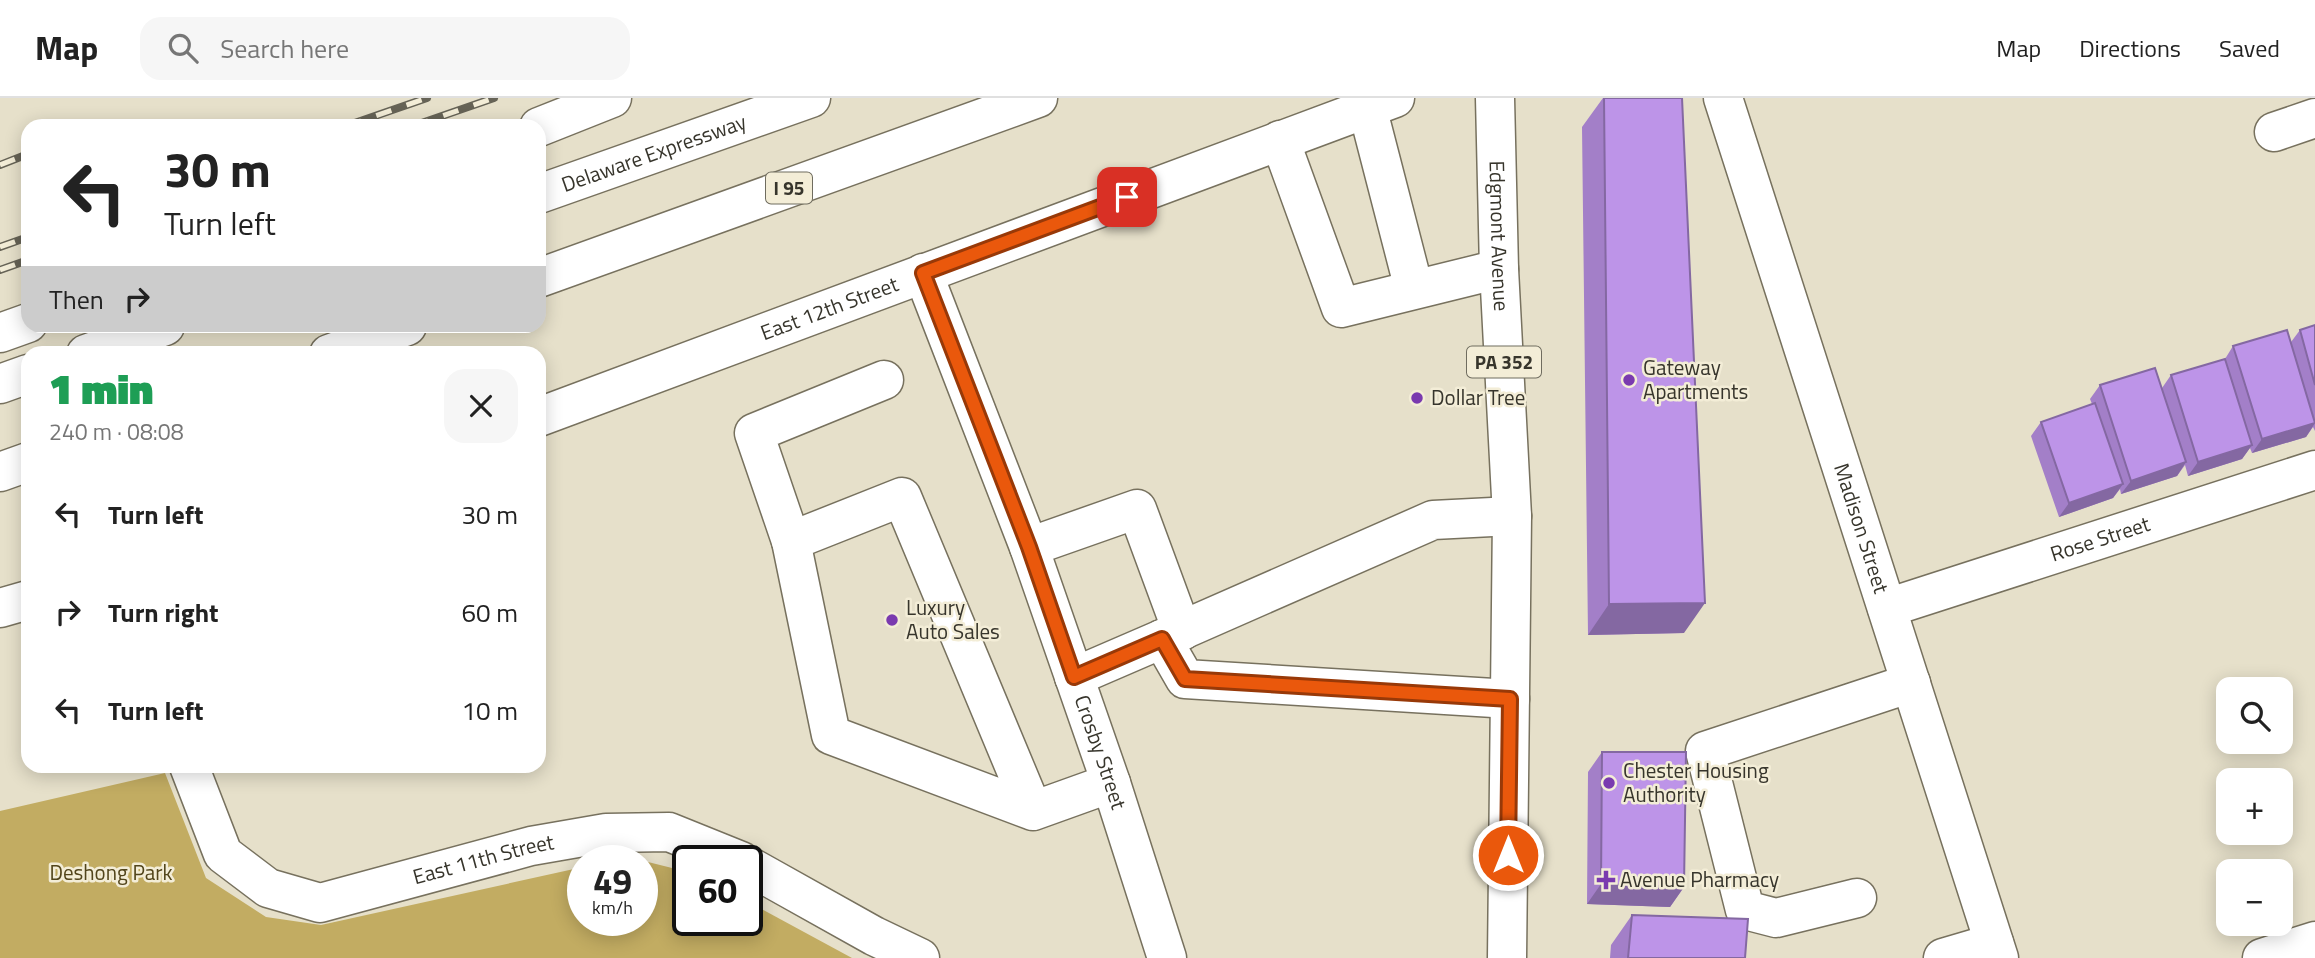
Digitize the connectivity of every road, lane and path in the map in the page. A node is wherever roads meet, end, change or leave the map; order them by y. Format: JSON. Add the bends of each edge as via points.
{"nodes":[{"id":1,"x":612,"y":98,"type":"edge"},
{"id":2,"x":811,"y":98,"type":"edge"},
{"id":3,"x":1038,"y":98,"type":"edge"},
{"id":4,"x":1495,"y":98,"type":"edge"},
{"id":5,"x":1723,"y":98,"type":"edge"},
{"id":6,"x":1381,"y":103,"type":"edge"},
{"id":7,"x":2315,"y":118,"type":"edge"},
{"id":8,"x":546,"y":124,"type":"edge"},
{"id":9,"x":2274,"y":132,"type":"dead end"},
{"id":10,"x":1280,"y":140,"type":"junction"},
{"id":11,"x":546,"y":192,"type":"edge"},
{"id":12,"x":1499,"y":269,"type":"junction"},
{"id":13,"x":923,"y":273,"type":"junction"},
{"id":14,"x":546,"y":275,"type":"edge"},
{"id":15,"x":1414,"y":289,"type":"junction"},
{"id":16,"x":21,"y":326,"type":"edge"},
{"id":17,"x":0,"y":333,"type":"edge"},
{"id":18,"x":145,"y":333,"type":"edge"},
{"id":19,"x":388,"y":333,"type":"edge"},
{"id":20,"x":109,"y":346,"type":"edge"},
{"id":21,"x":351,"y":346,"type":"edge"},
{"id":22,"x":21,"y":376,"type":"edge"},
{"id":23,"x":884,"y":380,"type":"dead end"},
{"id":24,"x":0,"y":384,"type":"edge"},
{"id":25,"x":546,"y":413,"type":"edge"},
{"id":26,"x":21,"y":464,"type":"edge"},
{"id":27,"x":2315,"y":470,"type":"edge"},
{"id":28,"x":0,"y":472,"type":"edge"},
{"id":29,"x":1512,"y":516,"type":"junction"},
{"id":30,"x":791,"y":541,"type":"junction"},
{"id":31,"x":1029,"y":547,"type":"junction"},
{"id":32,"x":21,"y":602,"type":"edge"},
{"id":33,"x":0,"y":608,"type":"edge"},
{"id":34,"x":1887,"y":608,"type":"junction"},
{"id":35,"x":1172,"y":635,"type":"junction"},
{"id":36,"x":1074,"y":677,"type":"junction"},
{"id":37,"x":1910,"y":683,"type":"junction"},
{"id":38,"x":1510,"y":699,"type":"junction"},
{"id":39,"x":192,"y":773,"type":"edge"},
{"id":40,"x":1111,"y":783,"type":"junction"},
{"id":41,"x":1033,"y":811,"type":"junction"},
{"id":42,"x":701,"y":845,"type":"edge"},
{"id":43,"x":763,"y":874,"type":"edge"},
{"id":44,"x":1857,"y":898,"type":"dead end"},
{"id":45,"x":2315,"y":941,"type":"edge"},
{"id":46,"x":1996,"y":951,"type":"edge"},
{"id":47,"x":920,"y":958,"type":"edge"},
{"id":48,"x":1167,"y":958,"type":"edge"},
{"id":49,"x":1507,"y":958,"type":"edge"},
{"id":50,"x":1942,"y":958,"type":"edge"},
{"id":51,"x":2262,"y":958,"type":"edge"}],
"edges":[{"from":1,"to":8,"type":"main road"},
{"from":2,"to":11,"type":"main road","name":"Delaware Expressway"},
{"from":3,"to":14,"type":"main road","number":"I 95"},
{"from":4,"to":12,"type":"main road","name":"Edgmont Avenue","number":"PA 352"},
{"from":5,"to":34,"type":"main road","name":"Madison Street"},
{"from":6,"to":10,"type":"main road","name":"East 12th Street"},
{"from":6,"to":15,"type":"main road"},
{"from":7,"to":9,"type":"main road"},
{"from":10,"to":13,"type":"main road","name":"East 12th Street"},
{"from":10,"to":15,"type":"main road","via":[[1341,308]]},
{"from":12,"to":15,"type":"main road"},
{"from":12,"to":29,"type":"main road","name":"Edgmont Avenue","number":"PA 352"},
{"from":13,"to":25,"type":"main road","name":"East 12th Street"},
{"from":13,"to":31,"type":"main road","name":"Crosby Street"},
{"from":16,"to":17,"type":"main road"},
{"from":18,"to":20,"type":"main road"},
{"from":19,"to":21,"type":"main road"},
{"from":22,"to":24,"type":"main road"},
{"from":23,"to":30,"type":"main road","via":[[754,433]]},
{"from":26,"to":28,"type":"main road"},
{"from":27,"to":34,"type":"main road","name":"Rose Street"},
{"from":29,"to":35,"type":"main road","via":[[1433,520]]},
{"from":29,"to":38,"type":"main road","name":"Edgmont Avenue","number":"PA 352"},
{"from":30,"to":41,"type":"main road","via":[[831,734]]},
{"from":30,"to":41,"type":"main road","via":[[902,497]]},
{"from":31,"to":35,"type":"main road","via":[[1138,509]]},
{"from":31,"to":36,"type":"main road","name":"Crosby Street"},
{"from":32,"to":33,"type":"main road"},
{"from":34,"to":37,"type":"main road","name":"Madison Street"},
{"from":35,"to":36,"type":"main road"},
{"from":35,"to":38,"type":"main road","via":[[1185,679]]},
{"from":36,"to":40,"type":"main road","name":"Crosby Street"},
{"from":37,"to":44,"type":"main road","via":[[1705,751],[1745,909],[1776,918]]},
{"from":37,"to":46,"type":"main road","name":"Madison Street"},
{"from":38,"to":49,"type":"main road","number":"PA 352"},
{"from":39,"to":42,"type":"main road","name":"East 11th Street","via":[[223,854],[268,888],[320,902],[531,846],[606,833],[669,832]]},
{"from":40,"to":41,"type":"main road"},
{"from":40,"to":48,"type":"main road","name":"Crosby Street"},
{"from":43,"to":47,"type":"main road"},
{"from":45,"to":51,"type":"main road"},
{"from":46,"to":50,"type":"main road"}]}
